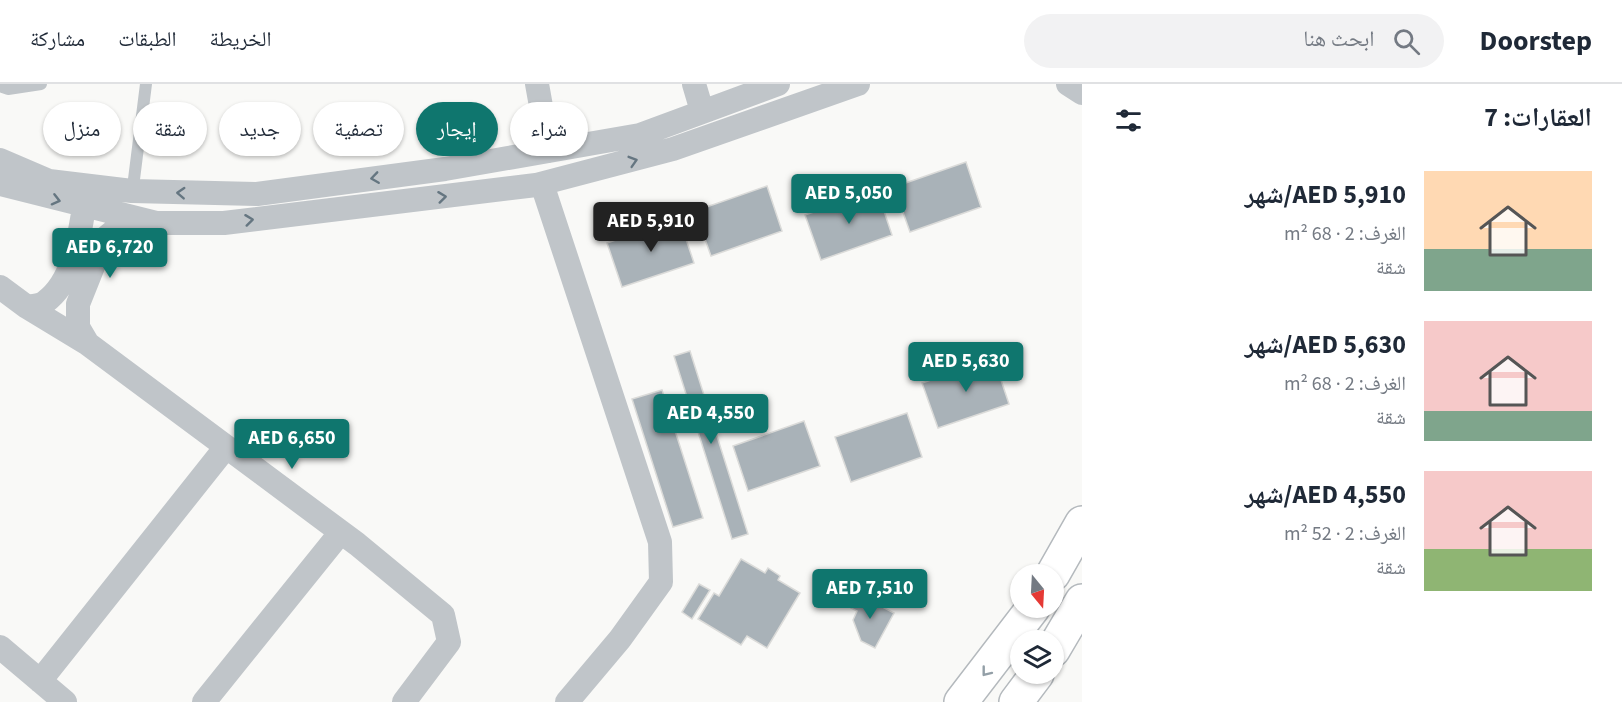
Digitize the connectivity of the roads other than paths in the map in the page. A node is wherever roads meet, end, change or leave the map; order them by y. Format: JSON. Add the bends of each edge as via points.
{"nodes":[{"id":1,"x":41,"y":84,"type":"edge"},
{"id":2,"x":146,"y":84,"type":"edge"},
{"id":3,"x":537,"y":84,"type":"edge"},
{"id":4,"x":694,"y":84,"type":"edge"},
{"id":5,"x":778,"y":84,"type":"edge"},
{"id":6,"x":858,"y":84,"type":"edge"},
{"id":7,"x":1068,"y":84,"type":"edge"},
{"id":8,"x":0,"y":86,"type":"edge"},
{"id":9,"x":743,"y":89,"type":"edge"},
{"id":10,"x":1082,"y":93,"type":"edge"},
{"id":11,"x":540,"y":102,"type":"edge"},
{"id":12,"x":702,"y":111,"type":"junction"},
{"id":13,"x":588,"y":144,"type":"edge"},
{"id":14,"x":520,"y":156,"type":"edge"},
{"id":15,"x":0,"y":160,"type":"edge"},
{"id":16,"x":0,"y":184,"type":"edge"},
{"id":17,"x":542,"y":184,"type":"junction"},
{"id":18,"x":132,"y":191,"type":"junction"},
{"id":19,"x":84,"y":207,"type":"junction"},
{"id":20,"x":130,"y":217,"type":"junction"},
{"id":21,"x":0,"y":287,"type":"edge"},
{"id":22,"x":27,"y":307,"type":"junction"},
{"id":23,"x":88,"y":344,"type":"junction"},
{"id":24,"x":226,"y":447,"type":"junction"},
{"id":25,"x":1082,"y":523,"type":"edge"},
{"id":26,"x":341,"y":532,"type":"junction"},
{"id":27,"x":1059,"y":564,"type":"edge"},
{"id":28,"x":1082,"y":601,"type":"edge"},
{"id":29,"x":1025,"y":618,"type":"edge"},
{"id":30,"x":1064,"y":631,"type":"edge"},
{"id":31,"x":0,"y":647,"type":"edge"},
{"id":32,"x":40,"y":681,"type":"junction"},
{"id":33,"x":1030,"y":684,"type":"edge"},
{"id":34,"x":65,"y":702,"type":"edge"},
{"id":35,"x":204,"y":702,"type":"edge"},
{"id":36,"x":404,"y":702,"type":"edge"},
{"id":37,"x":567,"y":702,"type":"edge"},
{"id":38,"x":961,"y":702,"type":"edge"},
{"id":39,"x":1016,"y":702,"type":"edge"}],
"edges":[{"from":1,"to":8,"type":"lane","via":[[8,89]]},
{"from":2,"to":18,"type":"lane"},
{"from":3,"to":11,"type":"street"},
{"from":4,"to":12,"type":"street"},
{"from":5,"to":9,"type":"street"},
{"from":17,"to":6,"type":"street","one_way":true,"via":[[674,149]]},
{"from":7,"to":10,"type":"street"},
{"from":9,"to":12,"type":"street"},
{"from":12,"to":13,"type":"street","via":[[640,135]]},
{"from":14,"to":18,"type":"street","one_way":true,"via":[[257,194]]},
{"from":15,"to":18,"type":"street","via":[[49,181]]},
{"from":16,"to":19,"type":"street","one_way":true},
{"from":20,"to":17,"type":"street","one_way":true,"via":[[156,223],[224,223]]},
{"from":17,"to":37,"type":"street","via":[[660,542],[661,582]]},
{"from":18,"to":20,"type":"lane"},
{"from":19,"to":20,"type":"street"},
{"from":19,"to":22,"type":"street","via":[[78,246],[62,283],[44,303]]},
{"from":20,"to":23,"type":"street","via":[[104,239],[78,304],[78,327]]},
{"from":21,"to":22,"type":"street"},
{"from":22,"to":23,"type":"street"},
{"from":23,"to":24,"type":"street"},
{"from":24,"to":26,"type":"street"},
{"from":24,"to":32,"type":"street"},
{"from":25,"to":27,"type":"main road"},
{"from":26,"to":35,"type":"street"},
{"from":26,"to":36,"type":"street","via":[[443,615],[449,642]]},
{"from":28,"to":30,"type":"main road"},
{"from":29,"to":38,"type":"main road","one_way":true},
{"from":31,"to":32,"type":"street"},
{"from":32,"to":34,"type":"street"},
{"from":33,"to":39,"type":"main road"}]}
